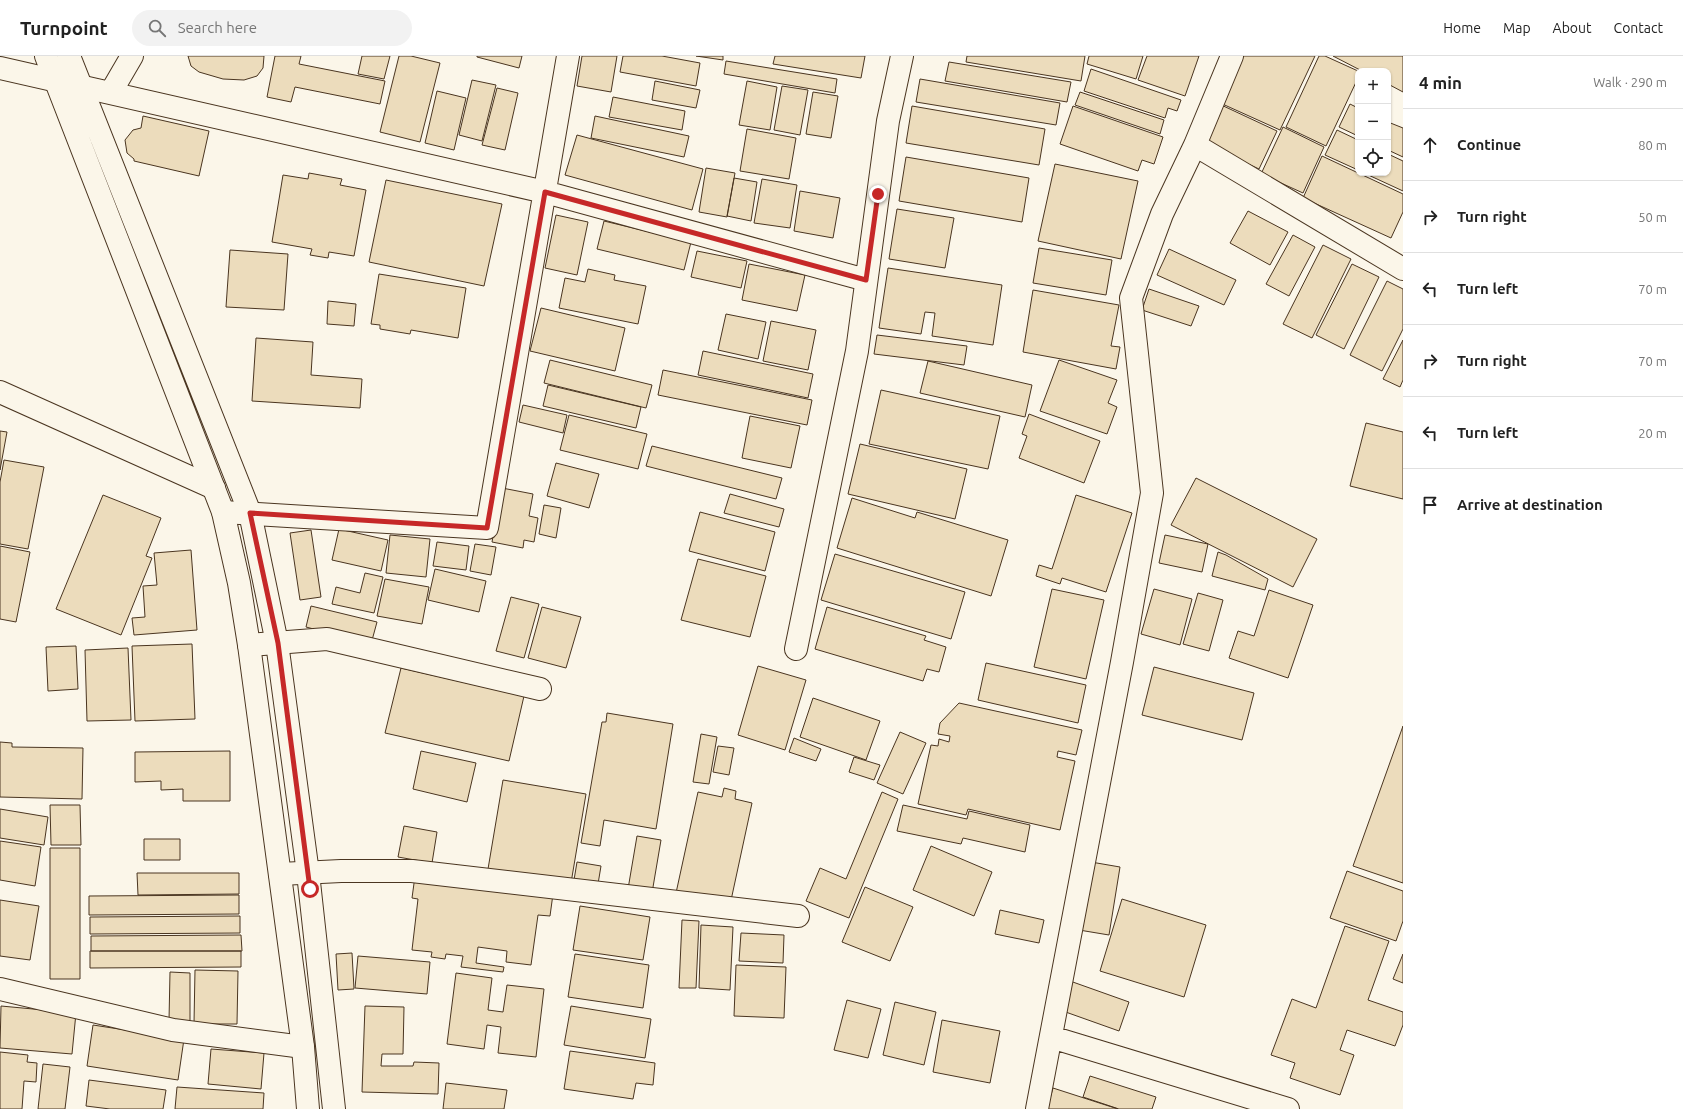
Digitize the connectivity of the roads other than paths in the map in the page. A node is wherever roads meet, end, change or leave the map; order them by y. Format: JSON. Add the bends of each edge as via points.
{"nodes":[{"id":1,"x":46,"y":56,"type":"edge"},
{"id":2,"x":68,"y":56,"type":"edge"},
{"id":3,"x":132,"y":56,"type":"edge"},
{"id":4,"x":568,"y":56,"type":"edge"},
{"id":5,"x":902,"y":56,"type":"edge"},
{"id":6,"x":1232,"y":56,"type":"edge"},
{"id":7,"x":0,"y":68,"type":"edge"},
{"id":8,"x":54,"y":80,"type":"junction"},
{"id":9,"x":79,"y":85,"type":"junction"},
{"id":10,"x":111,"y":92,"type":"junction"},
{"id":11,"x":1195,"y":145,"type":"junction"},
{"id":12,"x":545,"y":192,"type":"junction"},
{"id":13,"x":1403,"y":269,"type":"edge"},
{"id":14,"x":866,"y":280,"type":"junction"},
{"id":15,"x":0,"y":392,"type":"edge"},
{"id":16,"x":214,"y":488,"type":"junction"},
{"id":17,"x":223,"y":512,"type":"junction"},
{"id":18,"x":250,"y":513,"type":"junction"},
{"id":19,"x":278,"y":643,"type":"junction"},
{"id":20,"x":249,"y":645,"type":"junction"},
{"id":21,"x":796,"y":649,"type":"dead end"},
{"id":22,"x":540,"y":690,"type":"dead end"},
{"id":23,"x":308,"y":873,"type":"junction"},
{"id":24,"x":280,"y":874,"type":"junction"},
{"id":25,"x":798,"y":916,"type":"dead end"},
{"id":26,"x":0,"y":989,"type":"edge"},
{"id":27,"x":1051,"y":1037,"type":"junction"},
{"id":28,"x":303,"y":1047,"type":"junction"},
{"id":29,"x":308,"y":1109,"type":"edge"},
{"id":30,"x":334,"y":1109,"type":"edge"},
{"id":31,"x":1037,"y":1109,"type":"edge"},
{"id":32,"x":1288,"y":1109,"type":"edge"}],
"edges":[{"from":1,"to":8,"type":"street"},
{"from":2,"to":9,"type":"street"},
{"from":3,"to":10,"type":"street"},
{"from":4,"to":12,"type":"street"},
{"from":5,"to":14,"type":"street","via":[[888,121]]},
{"from":6,"to":11,"type":"street"},
{"from":7,"to":8,"type":"street"},
{"from":8,"to":9,"type":"street"},
{"from":8,"to":16,"type":"street"},
{"from":9,"to":10,"type":"street"},
{"from":9,"to":18,"type":"street"},
{"from":10,"to":12,"type":"street"},
{"from":11,"to":13,"type":"street"},
{"from":11,"to":27,"type":"street","via":[[1162,214],[1131,298],[1152,492]]},
{"from":12,"to":14,"type":"street"},
{"from":12,"to":18,"type":"street","via":[[487,528]]},
{"from":14,"to":21,"type":"street","via":[[857,351]]},
{"from":15,"to":16,"type":"street"},
{"from":16,"to":17,"type":"street"},
{"from":17,"to":18,"type":"street"},
{"from":17,"to":20,"type":"street","via":[[239,583]]},
{"from":18,"to":19,"type":"street"},
{"from":19,"to":20,"type":"street"},
{"from":19,"to":22,"type":"street","via":[[328,640]]},
{"from":19,"to":23,"type":"street"},
{"from":20,"to":24,"type":"street"},
{"from":23,"to":24,"type":"street"},
{"from":23,"to":25,"type":"street","via":[[412,871]]},
{"from":23,"to":30,"type":"street"},
{"from":24,"to":28,"type":"street"},
{"from":26,"to":28,"type":"street","via":[[173,1030]]},
{"from":27,"to":31,"type":"street"},
{"from":27,"to":32,"type":"street"},
{"from":28,"to":29,"type":"street"}]}
